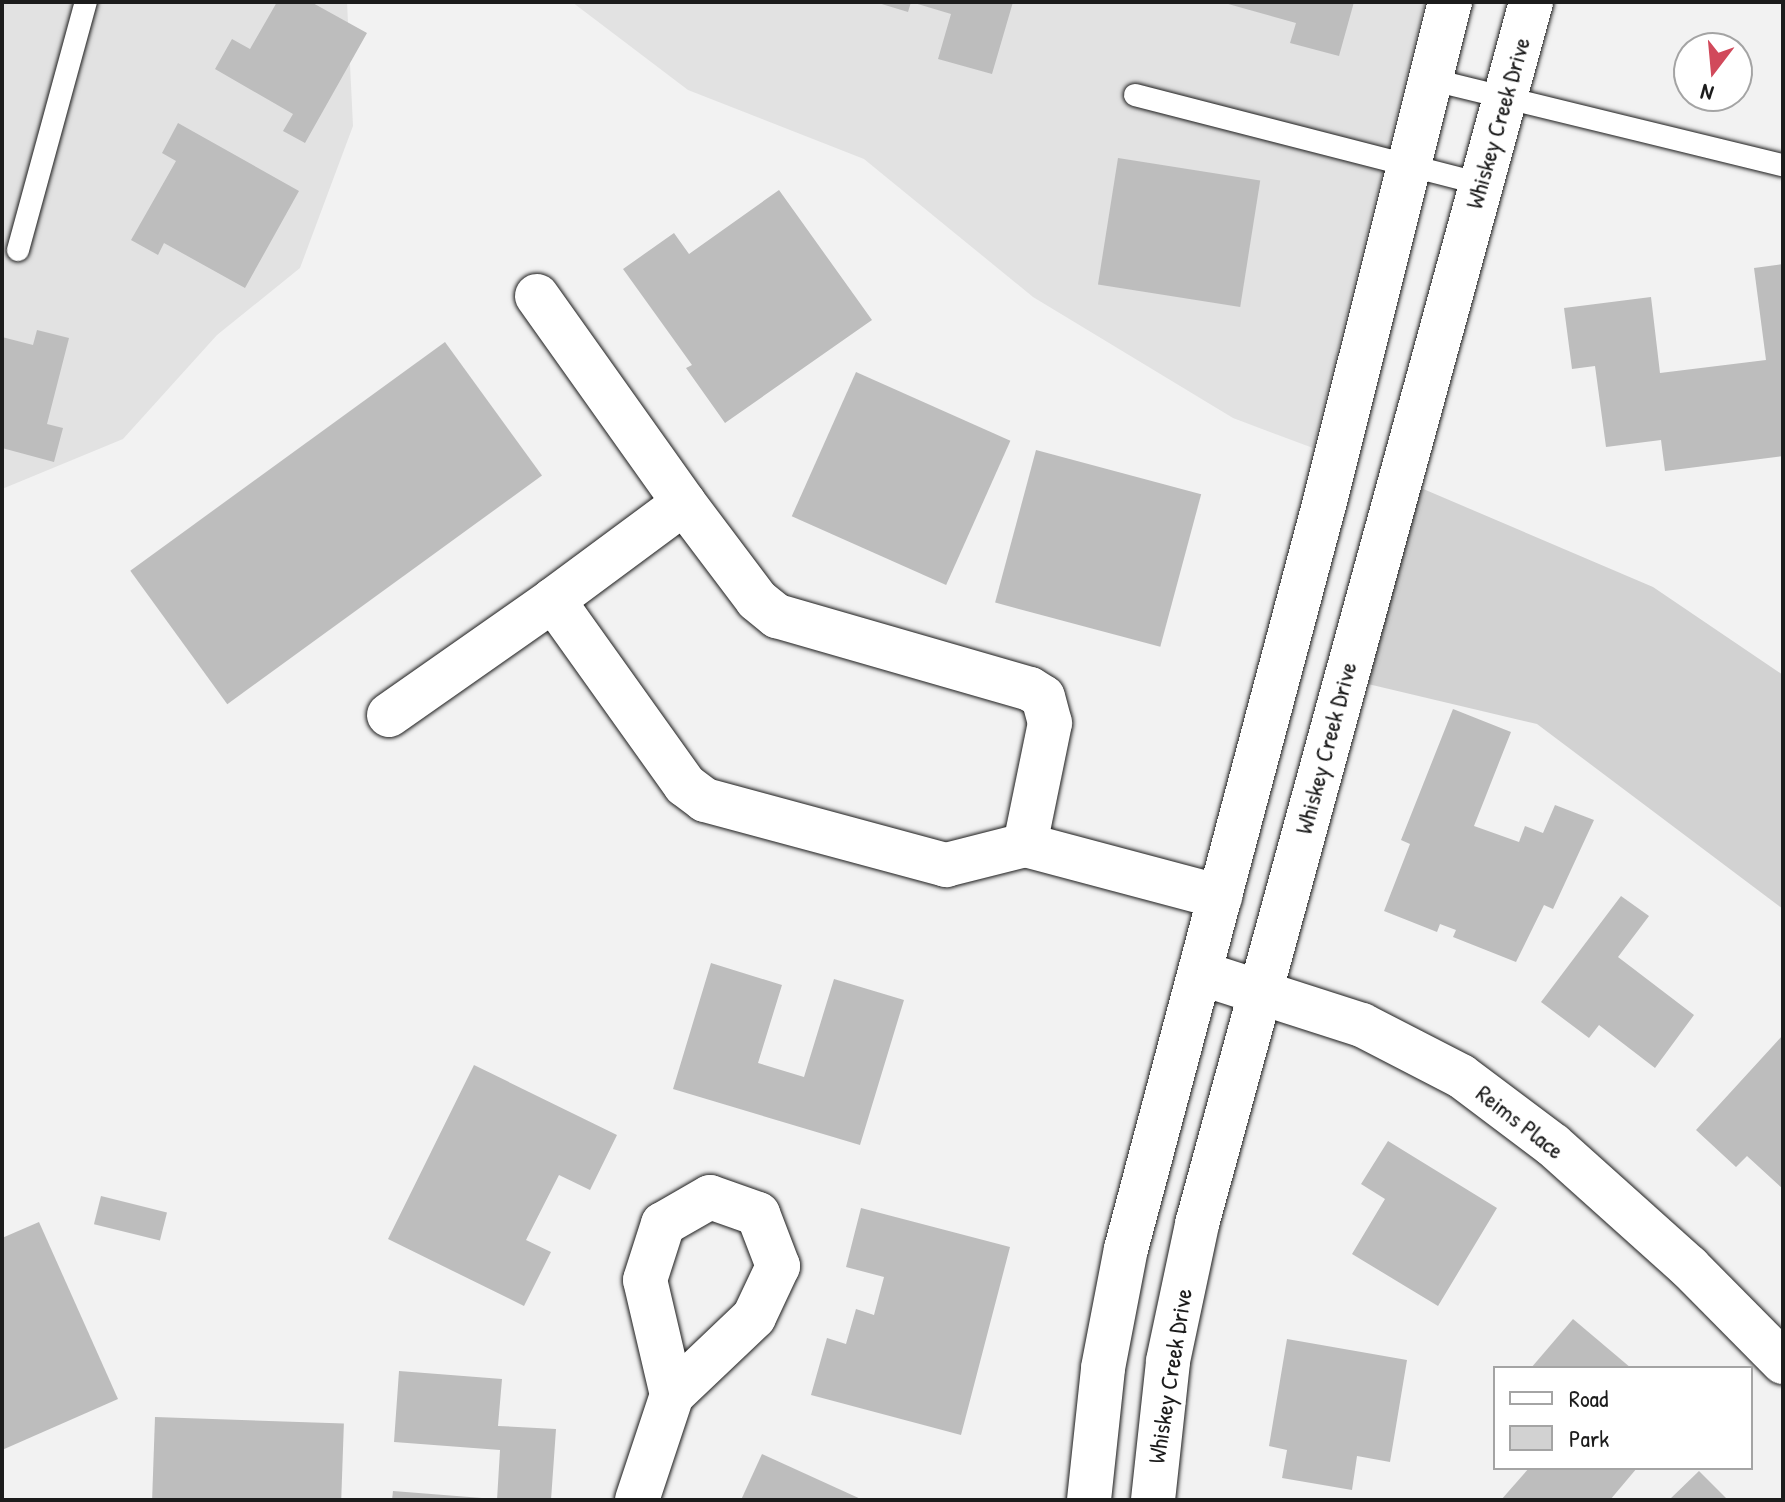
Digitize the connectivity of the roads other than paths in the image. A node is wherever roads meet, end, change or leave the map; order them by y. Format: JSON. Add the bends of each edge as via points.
{"nodes":[{"id":1,"x":86,"y":2,"type":"edge"},
{"id":2,"x":1450,"y":2,"type":"edge"},
{"id":3,"x":1531,"y":2,"type":"edge"},
{"id":4,"x":1429,"y":79,"type":"junction"},
{"id":5,"x":1135,"y":95,"type":"dead end"},
{"id":6,"x":1505,"y":98,"type":"junction"},
{"id":7,"x":1783,"y":165,"type":"edge"},
{"id":8,"x":1406,"y":168,"type":"junction"},
{"id":9,"x":1481,"y":184,"type":"junction"},
{"id":10,"x":18,"y":250,"type":"dead end"},
{"id":11,"x":537,"y":296,"type":"dead end"},
{"id":12,"x":684,"y":503,"type":"junction"},
{"id":13,"x":553,"y":600,"type":"junction"},
{"id":14,"x":389,"y":715,"type":"dead end"},
{"id":15,"x":1025,"y":845,"type":"junction"},
{"id":16,"x":1220,"y":897,"type":"junction"},
{"id":17,"x":1200,"y":973,"type":"junction"},
{"id":18,"x":1261,"y":989,"type":"junction"},
{"id":19,"x":1783,"y":1362,"type":"edge"},
{"id":20,"x":672,"y":1395,"type":"dead end"},
{"id":21,"x":637,"y":1500,"type":"edge"},
{"id":22,"x":1089,"y":1500,"type":"edge"},
{"id":23,"x":1153,"y":1500,"type":"edge"}],
"edges":[{"from":1,"to":10,"type":"lane"},
{"from":2,"to":4,"type":"street"},
{"from":3,"to":6,"type":"street","name":"Whiskey Creek Drive"},
{"from":4,"to":6,"type":"lane"},
{"from":4,"to":8,"type":"street"},
{"from":5,"to":8,"type":"lane"},
{"from":6,"to":7,"type":"lane"},
{"from":6,"to":9,"type":"street","name":"Whiskey Creek Drive"},
{"from":8,"to":9,"type":"lane"},
{"from":8,"to":16,"type":"street"},
{"from":9,"to":18,"type":"street","name":"Whiskey Creek Drive"},
{"from":11,"to":12,"type":"street"},
{"from":12,"to":13,"type":"street"},
{"from":12,"to":15,"type":"street","via":[[757,600],[777,616],[1043,697],[1050,723]]},
{"from":13,"to":14,"type":"street"},
{"from":13,"to":15,"type":"street","via":[[685,785],[705,800],[946,865],[963,865]]},
{"from":15,"to":16,"type":"street"},
{"from":16,"to":17,"type":"street"},
{"from":17,"to":18,"type":"street","name":"Reims Place"},
{"from":17,"to":22,"type":"street","via":[[1126,1249],[1103,1368]]},
{"from":18,"to":19,"type":"street","name":"Reims Place","via":[[1362,1025],[1461,1076],[1553,1145],[1689,1267]]},
{"from":18,"to":23,"type":"street","name":"Whiskey Creek Drive","via":[[1197,1224],[1171,1346]]},
{"from":20,"to":21,"type":"street"}]}
